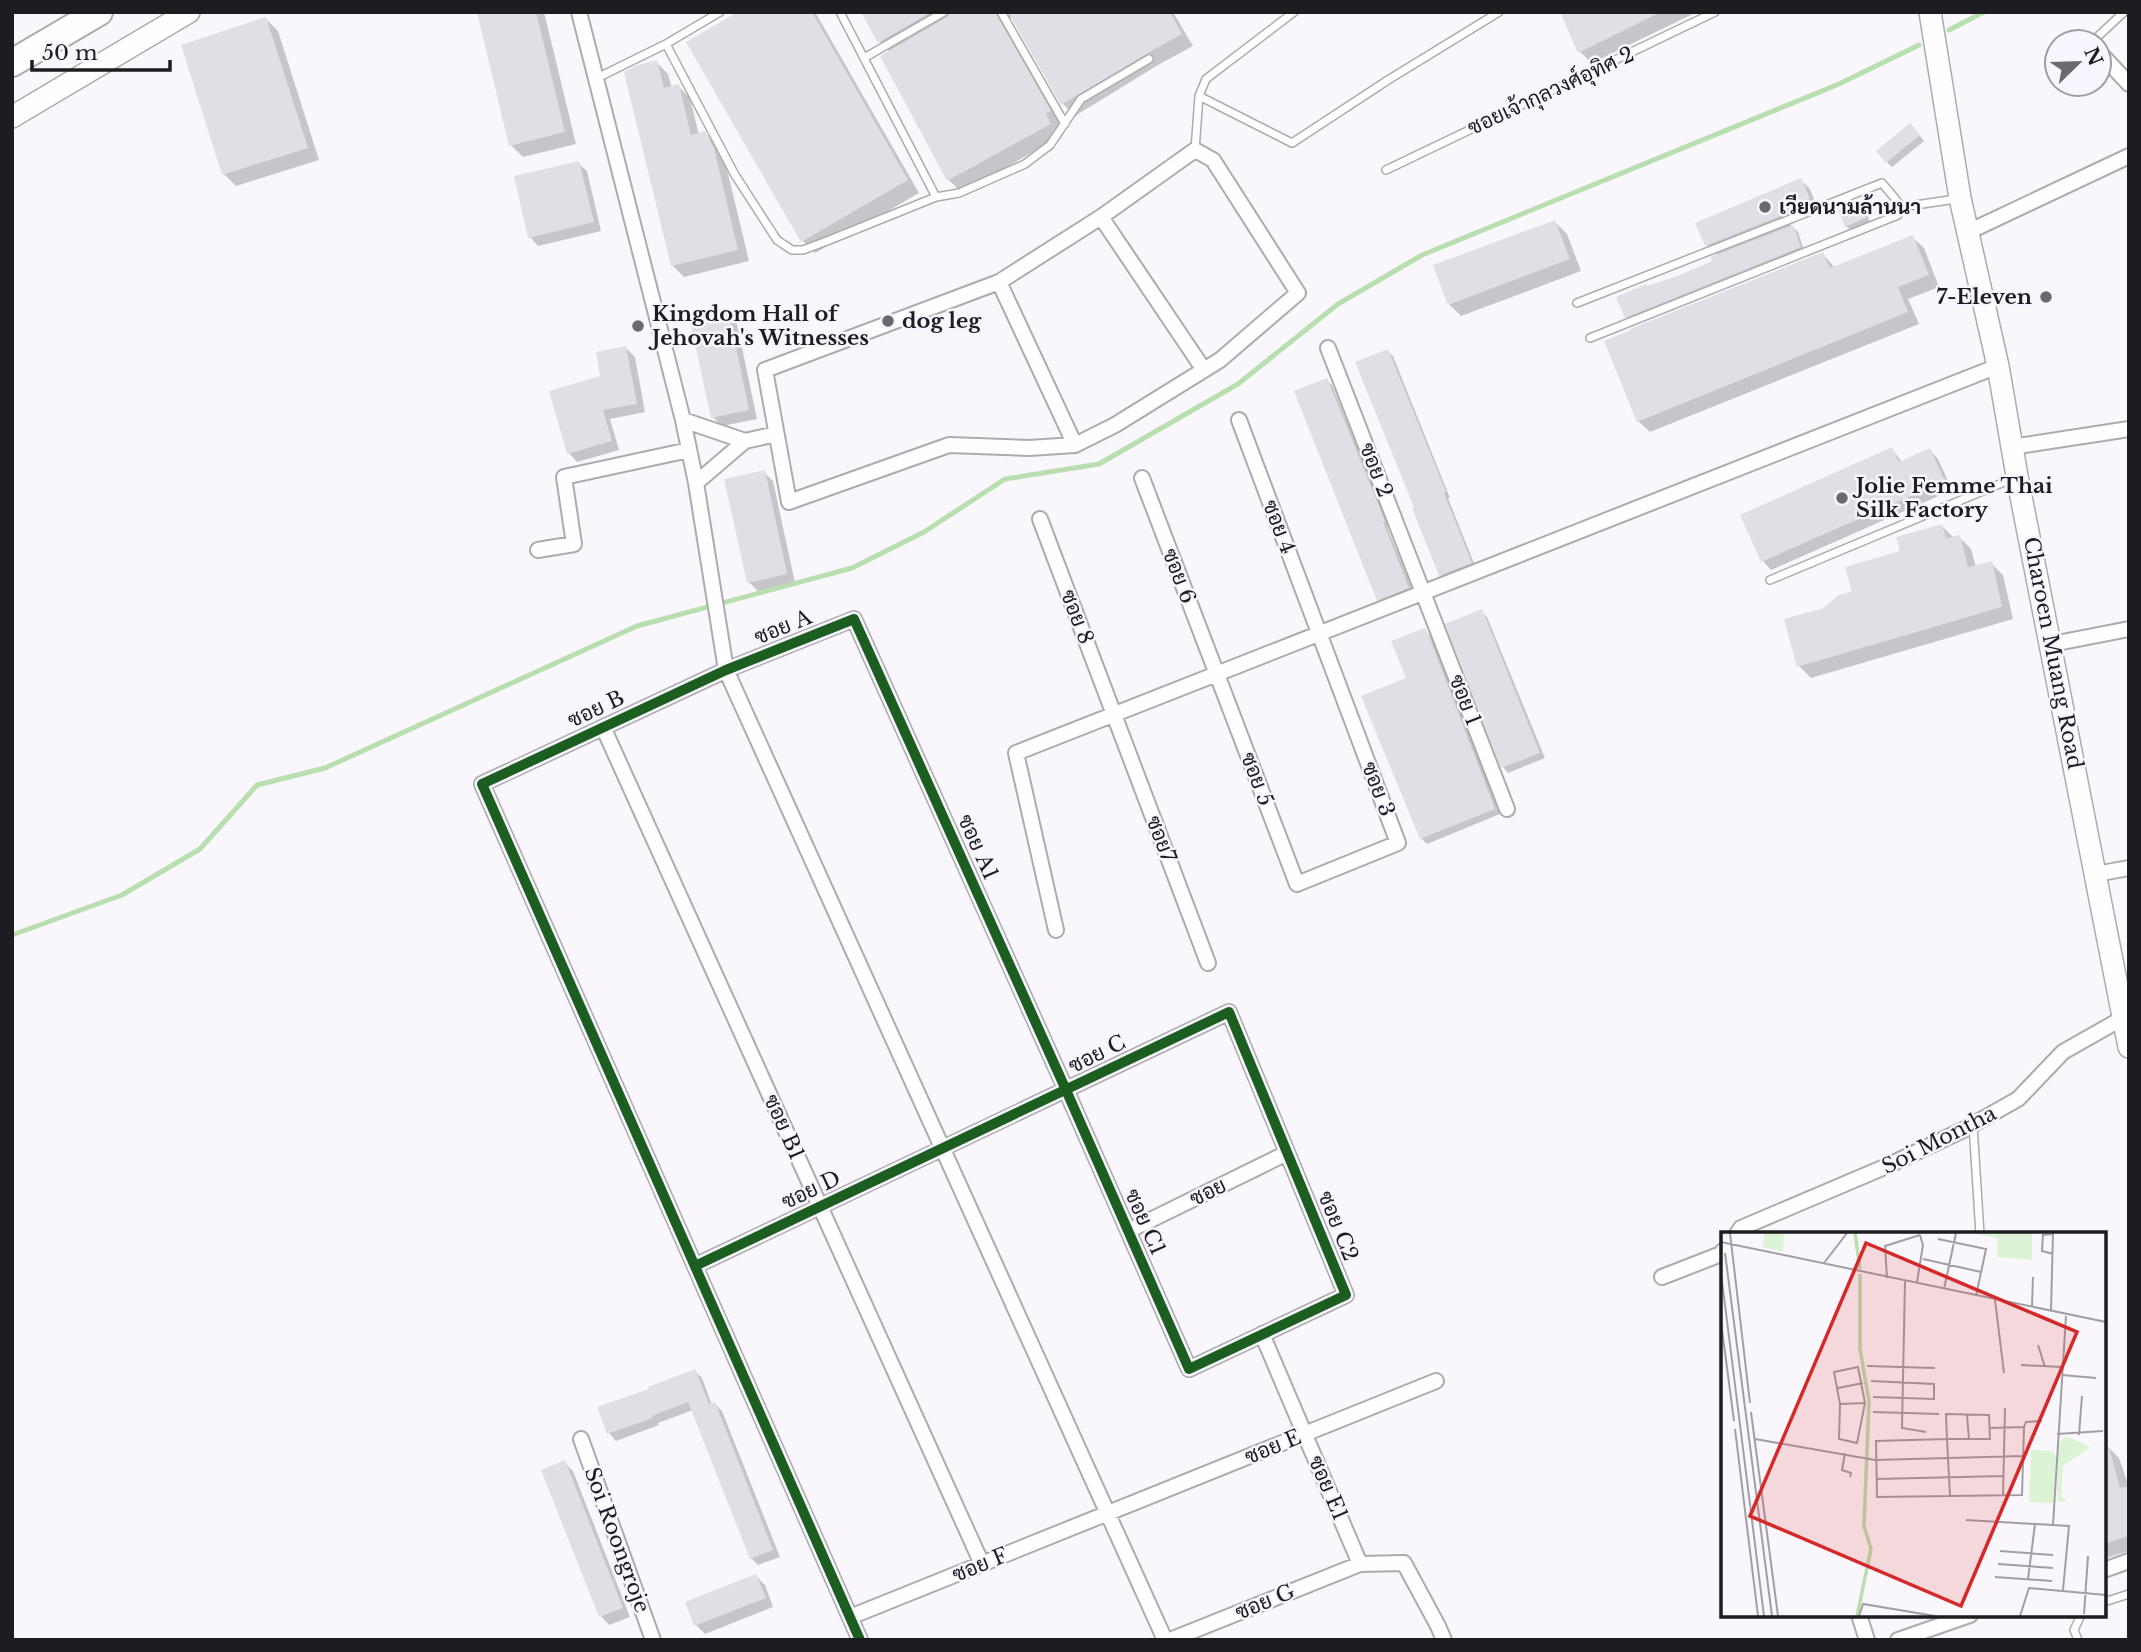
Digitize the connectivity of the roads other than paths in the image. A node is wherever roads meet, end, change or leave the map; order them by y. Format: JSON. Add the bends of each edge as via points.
{"nodes":[{"id":1,"x":99,"y":12,"type":"edge"},
{"id":2,"x":189,"y":12,"type":"edge"},
{"id":3,"x":579,"y":12,"type":"edge"},
{"id":4,"x":720,"y":12,"type":"edge"},
{"id":5,"x":840,"y":12,"type":"edge"},
{"id":6,"x":944,"y":12,"type":"edge"},
{"id":7,"x":1001,"y":12,"type":"edge"},
{"id":8,"x":1294,"y":12,"type":"edge"},
{"id":9,"x":1715,"y":12,"type":"edge"},
{"id":10,"x":1930,"y":12,"type":"edge"},
{"id":11,"x":2124,"y":12,"type":"edge"},
{"id":12,"x":1497,"y":13,"type":"edge"},
{"id":13,"x":2107,"y":28,"type":"edge"},
{"id":14,"x":666,"y":44,"type":"junction"},
{"id":15,"x":864,"y":58,"type":"junction"},
{"id":16,"x":1149,"y":59,"type":"dead end"},
{"id":17,"x":12,"y":63,"type":"edge"},
{"id":18,"x":2113,"y":67,"type":"edge"},
{"id":19,"x":595,"y":79,"type":"junction"},
{"id":20,"x":2129,"y":84,"type":"edge"},
{"id":21,"x":1199,"y":96,"type":"junction"},
{"id":22,"x":12,"y":117,"type":"edge"},
{"id":23,"x":1065,"y":124,"type":"junction"},
{"id":24,"x":1195,"y":150,"type":"junction"},
{"id":25,"x":2129,"y":156,"type":"edge"},
{"id":26,"x":1386,"y":170,"type":"dead end"},
{"id":27,"x":936,"y":197,"type":"junction"},
{"id":28,"x":1961,"y":198,"type":"junction"},
{"id":29,"x":1902,"y":207,"type":"junction"},
{"id":30,"x":1101,"y":217,"type":"junction"},
{"id":31,"x":1968,"y":232,"type":"junction"},
{"id":32,"x":999,"y":282,"type":"junction"},
{"id":33,"x":1577,"y":303,"type":"dead end"},
{"id":34,"x":1590,"y":338,"type":"dead end"},
{"id":35,"x":1328,"y":348,"type":"dead end"},
{"id":36,"x":1998,"y":366,"type":"junction"},
{"id":37,"x":1204,"y":370,"type":"junction"},
{"id":38,"x":683,"y":420,"type":"junction"},
{"id":39,"x":1239,"y":420,"type":"dead end"},
{"id":40,"x":2129,"y":429,"type":"edge"},
{"id":41,"x":776,"y":434,"type":"junction"},
{"id":42,"x":745,"y":441,"type":"junction"},
{"id":43,"x":1075,"y":445,"type":"junction"},
{"id":44,"x":2012,"y":447,"type":"junction"},
{"id":45,"x":689,"y":450,"type":"junction"},
{"id":46,"x":2017,"y":476,"type":"junction"},
{"id":47,"x":1142,"y":478,"type":"dead end"},
{"id":48,"x":696,"y":484,"type":"junction"},
{"id":49,"x":1040,"y":519,"type":"dead end"},
{"id":50,"x":538,"y":550,"type":"dead end"},
{"id":51,"x":1770,"y":580,"type":"dead end"},
{"id":52,"x":1423,"y":592,"type":"junction"},
{"id":53,"x":854,"y":619,"type":"joint"},
{"id":54,"x":2129,"y":629,"type":"edge"},
{"id":55,"x":1319,"y":633,"type":"junction"},
{"id":56,"x":2052,"y":644,"type":"junction"},
{"id":57,"x":726,"y":670,"type":"junction"},
{"id":58,"x":1216,"y":674,"type":"junction"},
{"id":59,"x":1114,"y":714,"type":"junction"},
{"id":60,"x":603,"y":727,"type":"junction"},
{"id":61,"x":1507,"y":809,"type":"dead end"},
{"id":62,"x":2129,"y":868,"type":"edge"},
{"id":63,"x":2096,"y":874,"type":"junction"},
{"id":64,"x":1297,"y":884,"type":"joint"},
{"id":65,"x":1056,"y":930,"type":"dead end"},
{"id":66,"x":1208,"y":963,"type":"dead end"},
{"id":67,"x":1229,"y":1012,"type":"joint"},
{"id":68,"x":2123,"y":1018,"type":"junction"},
{"id":69,"x":2129,"y":1047,"type":"edge"},
{"id":70,"x":1066,"y":1090,"type":"junction"},
{"id":71,"x":1973,"y":1124,"type":"junction"},
{"id":72,"x":944,"y":1148,"type":"junction"},
{"id":73,"x":1287,"y":1153,"type":"junction"},
{"id":74,"x":820,"y":1207,"type":"junction"},
{"id":75,"x":1128,"y":1231,"type":"junction"},
{"id":76,"x":1738,"y":1232,"type":"edge"},
{"id":77,"x":1980,"y":1232,"type":"edge"},
{"id":78,"x":1721,"y":1254,"type":"edge"},
{"id":79,"x":695,"y":1266,"type":"junction"},
{"id":80,"x":1662,"y":1277,"type":"dead end"},
{"id":81,"x":1262,"y":1334,"type":"junction"},
{"id":82,"x":1189,"y":1369,"type":"joint"},
{"id":83,"x":1436,"y":1381,"type":"dead end"},
{"id":84,"x":1304,"y":1434,"type":"junction"},
{"id":85,"x":581,"y":1439,"type":"dead end"},
{"id":86,"x":1110,"y":1513,"type":"junction"},
{"id":87,"x":2129,"y":1561,"type":"edge"},
{"id":88,"x":982,"y":1564,"type":"junction"},
{"id":89,"x":1360,"y":1564,"type":"junction"},
{"id":90,"x":2106,"y":1569,"type":"edge"},
{"id":91,"x":2129,"y":1594,"type":"edge"},
{"id":92,"x":2106,"y":1601,"type":"edge"},
{"id":93,"x":850,"y":1617,"type":"junction"},
{"id":94,"x":1860,"y":1617,"type":"edge"},
{"id":95,"x":1964,"y":1617,"type":"edge"},
{"id":96,"x":2080,"y":1617,"type":"edge"},
{"id":97,"x":653,"y":1640,"type":"edge"},
{"id":98,"x":860,"y":1640,"type":"edge"},
{"id":99,"x":1168,"y":1640,"type":"edge"},
{"id":100,"x":1444,"y":1640,"type":"edge"},
{"id":101,"x":1867,"y":1640,"type":"edge"},
{"id":102,"x":1898,"y":1640,"type":"edge"},
{"id":103,"x":2078,"y":1640,"type":"edge"}],
"edges":[{"from":1,"to":17,"type":"highway"},
{"from":2,"to":22,"type":"main road"},
{"from":3,"to":19,"type":"street"},
{"from":4,"to":14,"type":"lane"},
{"from":5,"to":15,"type":"lane"},
{"from":6,"to":15,"type":"lane"},
{"from":7,"to":23,"type":"lane"},
{"from":8,"to":21,"type":"lane","via":[[1206,79]]},
{"from":9,"to":26,"type":"lane","name":"ซอยเจ้ากุลวงศ์อุทิศ 2"},
{"from":10,"to":28,"type":"main road","name":"Charoen Muang Road"},
{"from":11,"to":13,"type":"lane"},
{"from":12,"to":21,"type":"lane","via":[[1292,143]]},
{"from":14,"to":19,"type":"lane"},
{"from":14,"to":27,"type":"lane","via":[[735,175],[777,240],[792,250],[803,250]]},
{"from":15,"to":27,"type":"lane"},
{"from":16,"to":23,"type":"lane","via":[[1081,99]]},
{"from":18,"to":20,"type":"street"},
{"from":19,"to":38,"type":"street"},
{"from":21,"to":24,"type":"lane"},
{"from":23,"to":27,"type":"lane","via":[[1050,145],[1025,164],[959,193]]},
{"from":24,"to":30,"type":"street"},
{"from":24,"to":37,"type":"street","via":[[1213,160],[1298,293]]},
{"from":25,"to":31,"type":"street"},
{"from":28,"to":29,"type":"lane"},
{"from":28,"to":31,"type":"main road","name":"Charoen Muang Road"},
{"from":29,"to":33,"type":"lane","via":[[1882,183]]},
{"from":29,"to":34,"type":"lane","via":[[1898,215]]},
{"from":30,"to":32,"type":"street"},
{"from":30,"to":37,"type":"street"},
{"from":31,"to":36,"type":"main road","name":"Charoen Muang Road"},
{"from":32,"to":41,"type":"street","via":[[765,370]]},
{"from":32,"to":43,"type":"street"},
{"from":35,"to":52,"type":"street","name":"ซอย 2"},
{"from":36,"to":44,"type":"main road","name":"Charoen Muang Road"},
{"from":36,"to":52,"type":"street"},
{"from":37,"to":43,"type":"street"},
{"from":38,"to":42,"type":"street"},
{"from":38,"to":45,"type":"street"},
{"from":39,"to":55,"type":"street","name":"ซอย 4"},
{"from":40,"to":44,"type":"street"},
{"from":41,"to":42,"type":"street"},
{"from":41,"to":43,"type":"street","via":[[789,502],[949,444]]},
{"from":42,"to":48,"type":"street"},
{"from":44,"to":46,"type":"main road","name":"Charoen Muang Road"},
{"from":45,"to":48,"type":"street"},
{"from":45,"to":50,"type":"street","via":[[564,477],[574,544]]},
{"from":46,"to":51,"type":"lane"},
{"from":46,"to":56,"type":"main road","name":"Charoen Muang Road"},
{"from":47,"to":58,"type":"street","name":"ซอย 6"},
{"from":48,"to":57,"type":"street"},
{"from":49,"to":59,"type":"street","name":"ซอย 8"},
{"from":52,"to":55,"type":"street"},
{"from":52,"to":61,"type":"street","name":"ซอย 1"},
{"from":53,"to":57,"type":"street","name":"ซอย A"},
{"from":53,"to":70,"type":"street","name":"ซอย A1"},
{"from":54,"to":56,"type":"street"},
{"from":55,"to":58,"type":"street"},
{"from":55,"to":64,"type":"street","name":"ซอย 3","via":[[1398,843]]},
{"from":56,"to":63,"type":"main road","name":"Charoen Muang Road"},
{"from":57,"to":60,"type":"street","name":"ซอย B"},
{"from":57,"to":72,"type":"street"},
{"from":58,"to":59,"type":"street"},
{"from":58,"to":64,"type":"street","name":"ซอย 5"},
{"from":59,"to":65,"type":"street","via":[[1016,753]]},
{"from":59,"to":66,"type":"street","name":"ซอย7"},
{"from":60,"to":74,"type":"street","name":"ซอย B1"},
{"from":60,"to":79,"type":"street","name":"ซอย B","via":[[482,784]]},
{"from":62,"to":63,"type":"street"},
{"from":63,"to":68,"type":"main road","name":"Charoen Muang Road"},
{"from":67,"to":70,"type":"street","name":"ซอย C"},
{"from":67,"to":73,"type":"street","name":"ซอย C2"},
{"from":68,"to":69,"type":"main road","name":"Charoen Muang Road"},
{"from":68,"to":71,"type":"street","name":"Soi Montha","via":[[2063,1052],[2018,1099]]},
{"from":70,"to":72,"type":"street","name":"ซอย C"},
{"from":70,"to":75,"type":"street","name":"ซอย C1"},
{"from":71,"to":76,"type":"street","name":"Soi Montha"},
{"from":71,"to":77,"type":"lane"},
{"from":72,"to":74,"type":"street","name":"ซอย D"},
{"from":72,"to":86,"type":"street"},
{"from":73,"to":75,"type":"street","name":"ซอย"},
{"from":73,"to":81,"type":"street","name":"ซอย C2","via":[[1346,1295]]},
{"from":74,"to":79,"type":"street","name":"ซอย D"},
{"from":74,"to":88,"type":"street","name":"ซอย B1"},
{"from":75,"to":82,"type":"street","name":"ซอย C1"},
{"from":78,"to":80,"type":"street"},
{"from":79,"to":93,"type":"street"},
{"from":81,"to":82,"type":"street","name":"ซอย C2"},
{"from":81,"to":84,"type":"street","name":"ซอย E1"},
{"from":83,"to":84,"type":"street","name":"ซอย E"},
{"from":84,"to":86,"type":"street","name":"ซอย E"},
{"from":84,"to":89,"type":"street","name":"ซอย E1"},
{"from":85,"to":97,"type":"street","name":"Soi Roongroje"},
{"from":86,"to":88,"type":"street","name":"ซอย F"},
{"from":86,"to":99,"type":"street"},
{"from":87,"to":90,"type":"street"},
{"from":88,"to":93,"type":"street","name":"ซอย F"},
{"from":89,"to":99,"type":"street","name":"ซอย G"},
{"from":89,"to":100,"type":"street","via":[[1404,1563]]},
{"from":91,"to":92,"type":"lane"},
{"from":93,"to":98,"type":"street"},
{"from":94,"to":101,"type":"street"},
{"from":95,"to":102,"type":"street"},
{"from":96,"to":103,"type":"lane","via":[[2074,1630]]}]}
